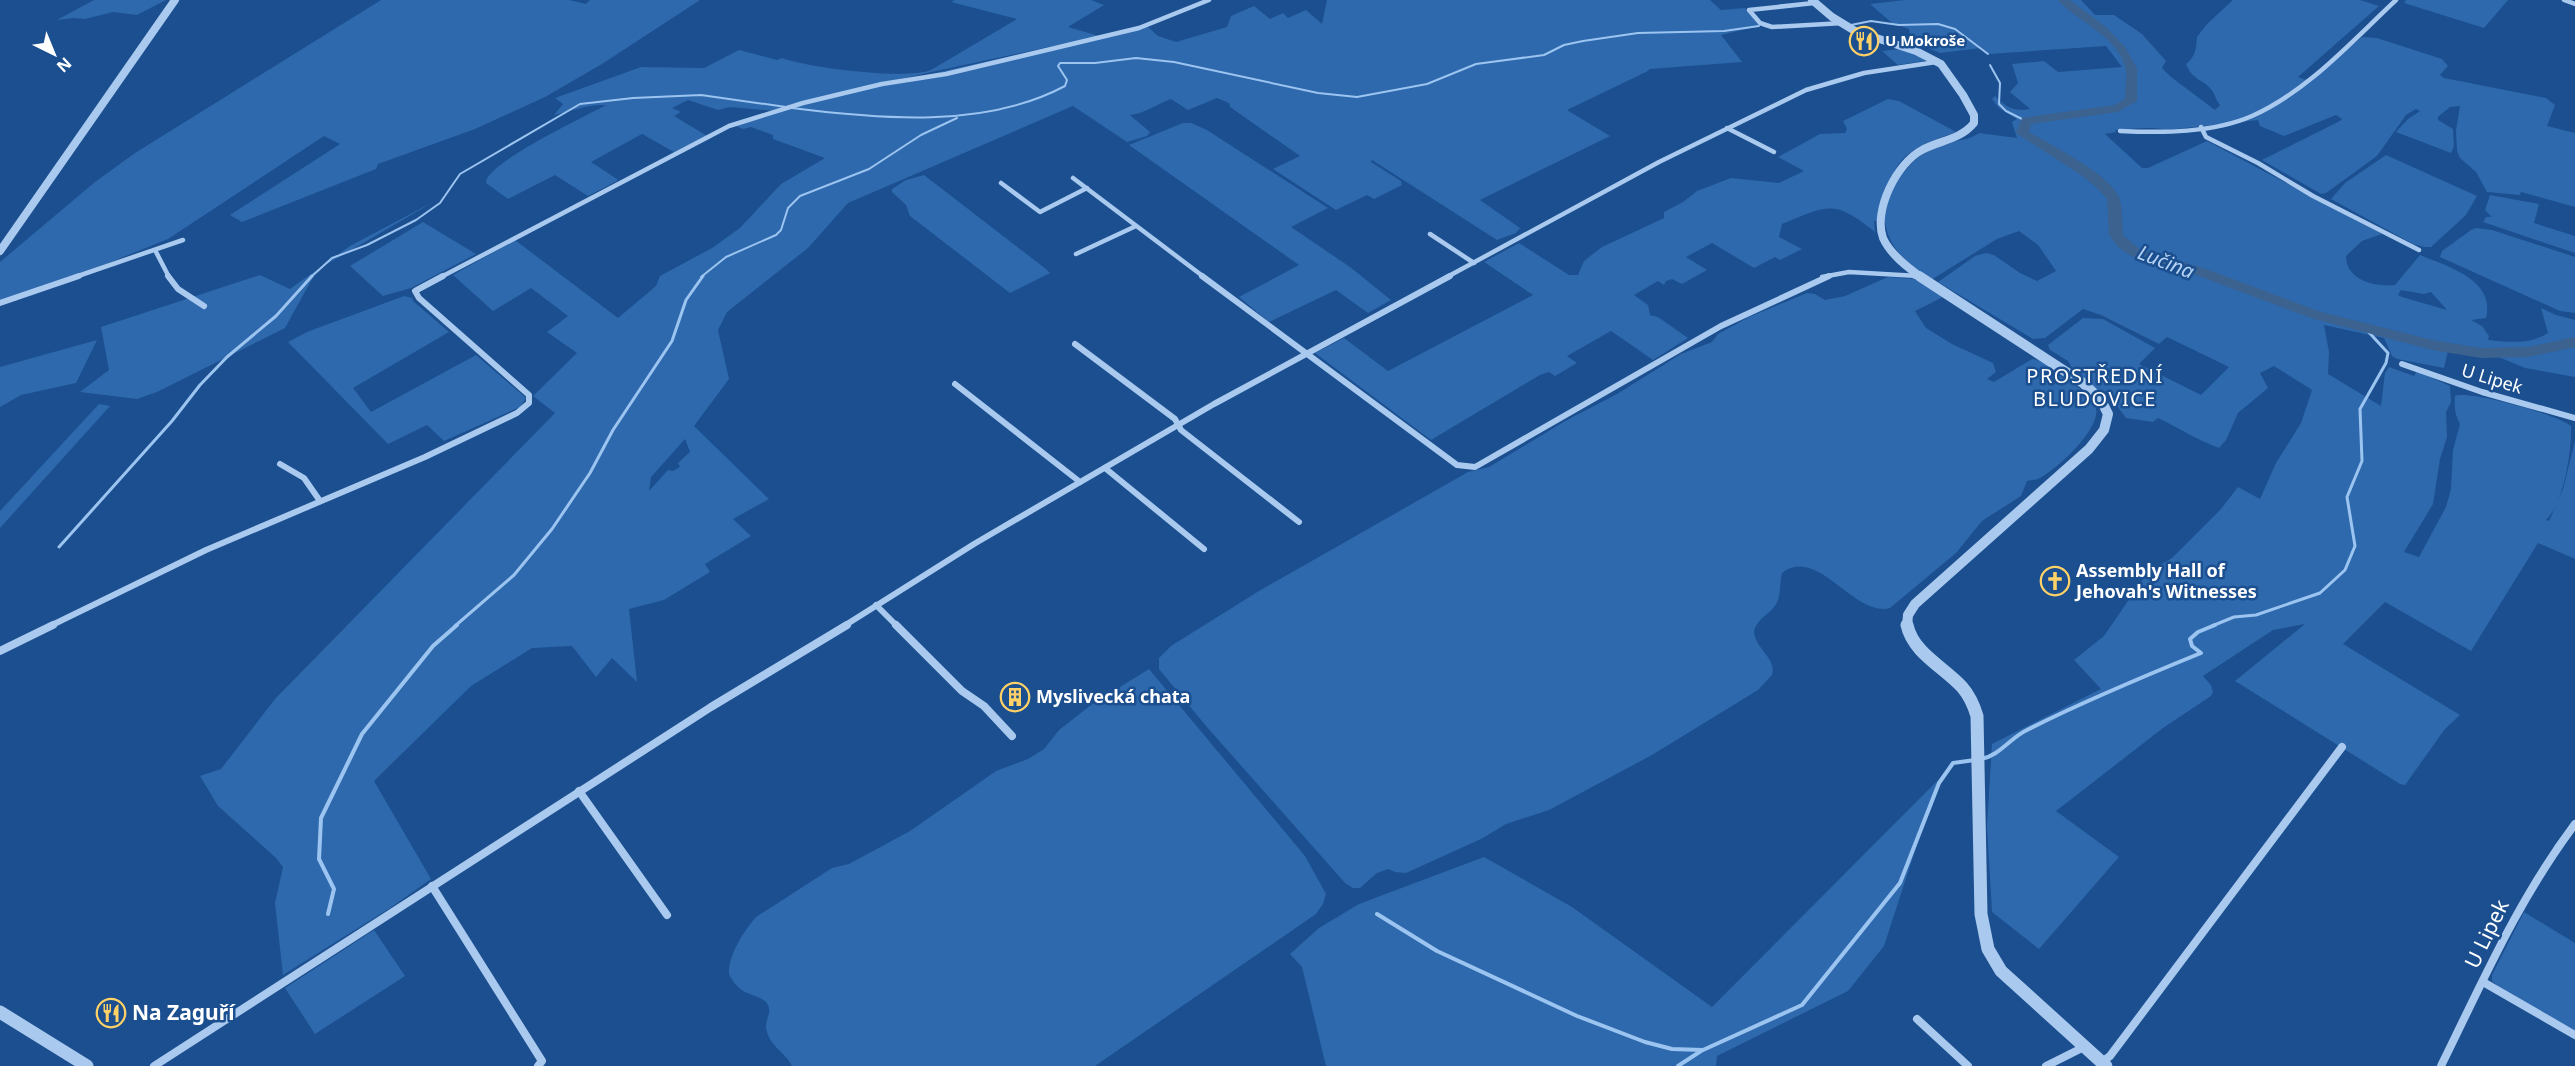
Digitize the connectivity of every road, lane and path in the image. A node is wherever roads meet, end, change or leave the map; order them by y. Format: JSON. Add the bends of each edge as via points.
{"nodes":[{"id":1,"x":175,"y":0,"type":"edge"},
{"id":2,"x":1209,"y":0,"type":"edge"},
{"id":3,"x":2396,"y":0,"type":"edge"},
{"id":4,"x":2564,"y":0,"type":"edge"},
{"id":5,"x":1813,"y":2,"type":"edge"},
{"id":6,"x":2575,"y":4,"type":"edge"},
{"id":7,"x":1843,"y":23,"type":"junction"},
{"id":8,"x":1937,"y":62,"type":"junction"},
{"id":9,"x":2201,"y":127,"type":"junction"},
{"id":10,"x":1726,"y":128,"type":"junction"},
{"id":11,"x":2120,"y":131,"type":"dead end"},
{"id":12,"x":1774,"y":152,"type":"dead end"},
{"id":13,"x":1073,"y":178,"type":"dead end"},
{"id":14,"x":1001,"y":183,"type":"dead end"},
{"id":15,"x":1087,"y":188,"type":"junction"},
{"id":16,"x":1136,"y":226,"type":"junction"},
{"id":17,"x":1430,"y":234,"type":"dead end"},
{"id":18,"x":183,"y":240,"type":"dead end"},
{"id":19,"x":154,"y":250,"type":"junction"},
{"id":20,"x":2420,"y":250,"type":"dead end"},
{"id":21,"x":0,"y":251,"type":"edge"},
{"id":22,"x":1076,"y":254,"type":"dead end"},
{"id":23,"x":1473,"y":263,"type":"junction"},
{"id":24,"x":1919,"y":276,"type":"junction"},
{"id":25,"x":0,"y":303,"type":"edge"},
{"id":26,"x":204,"y":306,"type":"dead end"},
{"id":27,"x":1076,"y":344,"type":"dead end"},
{"id":28,"x":1306,"y":353,"type":"junction"},
{"id":29,"x":2402,"y":364,"type":"dead end"},
{"id":30,"x":955,"y":384,"type":"dead end"},
{"id":31,"x":2575,"y":418,"type":"edge"},
{"id":32,"x":1178,"y":426,"type":"junction"},
{"id":33,"x":280,"y":464,"type":"dead end"},
{"id":34,"x":1105,"y":468,"type":"junction"},
{"id":35,"x":1080,"y":482,"type":"junction"},
{"id":36,"x":320,"y":501,"type":"junction"},
{"id":37,"x":1299,"y":522,"type":"dead end"},
{"id":38,"x":1204,"y":549,"type":"dead end"},
{"id":39,"x":876,"y":605,"type":"junction"},
{"id":40,"x":0,"y":651,"type":"edge"},
{"id":41,"x":1012,"y":736,"type":"dead end"},
{"id":42,"x":2342,"y":747,"type":"dead end"},
{"id":43,"x":579,"y":791,"type":"junction"},
{"id":44,"x":2575,"y":824,"type":"edge"},
{"id":45,"x":432,"y":886,"type":"junction"},
{"id":46,"x":667,"y":915,"type":"dead end"},
{"id":47,"x":2483,"y":982,"type":"junction"},
{"id":48,"x":0,"y":1012,"type":"edge"},
{"id":49,"x":1917,"y":1019,"type":"dead end"},
{"id":50,"x":2575,"y":1035,"type":"edge"},
{"id":51,"x":2085,"y":1047,"type":"junction"},
{"id":52,"x":2104,"y":1064,"type":"edge"},
{"id":53,"x":87,"y":1066,"type":"edge"},
{"id":54,"x":154,"y":1066,"type":"edge"},
{"id":55,"x":538,"y":1066,"type":"edge"},
{"id":56,"x":1968,"y":1066,"type":"edge"},
{"id":57,"x":2046,"y":1066,"type":"edge"},
{"id":58,"x":2441,"y":1066,"type":"edge"}],
"edges":[{"from":1,"to":21,"type":"street"},
{"from":2,"to":36,"type":"street","via":[[1139,28],[946,74],[882,84],[729,126],[426,285],[416,291],[419,298],[529,395],[529,403],[517,413],[424,457]]},
{"from":3,"to":9,"type":"street","via":[[2271,106],[2240,120]]},
{"from":4,"to":6,"type":"street"},
{"from":5,"to":7,"type":"street"},
{"from":5,"to":7,"type":"street","via":[[1749,10],[1760,23],[1772,27]]},
{"from":7,"to":8,"type":"street"},
{"from":8,"to":10,"type":"street","via":[[1836,81],[1790,97]]},
{"from":8,"to":24,"type":"street","via":[[1966,99],[1974,123],[1965,133],[1925,148],[1905,163],[1882,206],[1880,222],[1888,247]]},
{"from":9,"to":11,"type":"street","via":[[2142,133]]},
{"from":9,"to":20,"type":"street","via":[[2206,137]]},
{"from":10,"to":12,"type":"street"},
{"from":10,"to":23,"type":"street"},
{"from":13,"to":15,"type":"street"},
{"from":14,"to":15,"type":"street","via":[[1040,212]]},
{"from":15,"to":16,"type":"street"},
{"from":16,"to":22,"type":"street"},
{"from":16,"to":28,"type":"street"},
{"from":17,"to":23,"type":"street"},
{"from":18,"to":19,"type":"street"},
{"from":19,"to":25,"type":"street"},
{"from":19,"to":26,"type":"street","via":[[174,288]]},
{"from":23,"to":28,"type":"street"},
{"from":24,"to":28,"type":"street","via":[[1850,272],[1823,277],[1721,326],[1475,467],[1457,465]]},
{"from":24,"to":51,"type":"street","via":[[2083,383],[2110,413],[2108,426],[2089,449],[1907,615],[1907,629],[1915,645],[1963,688],[1979,724],[1981,914],[1988,949],[2007,979]]},
{"from":27,"to":32,"type":"street","via":[[1175,419]]},
{"from":28,"to":32,"type":"street"},
{"from":29,"to":31,"type":"street","name":"U Lipek","via":[[2481,392]]},
{"from":30,"to":35,"type":"street"},
{"from":32,"to":34,"type":"street"},
{"from":32,"to":37,"type":"street"},
{"from":33,"to":36,"type":"street","via":[[295,469]]},
{"from":34,"to":35,"type":"street"},
{"from":34,"to":38,"type":"street"},
{"from":35,"to":39,"type":"street"},
{"from":36,"to":40,"type":"street","via":[[206,550]]},
{"from":39,"to":41,"type":"street"},
{"from":39,"to":43,"type":"street"},
{"from":42,"to":52,"type":"street"},
{"from":43,"to":45,"type":"street"},
{"from":43,"to":46,"type":"street"},
{"from":44,"to":47,"type":"street","name":"U Lipek","via":[[2520,904]]},
{"from":45,"to":54,"type":"street"},
{"from":45,"to":55,"type":"street","via":[[542,1060]]},
{"from":47,"to":50,"type":"street"},
{"from":47,"to":58,"type":"street","name":"U Lipek"},
{"from":48,"to":53,"type":"street"},
{"from":49,"to":56,"type":"street"},
{"from":51,"to":52,"type":"street"},
{"from":51,"to":57,"type":"street"}]}
